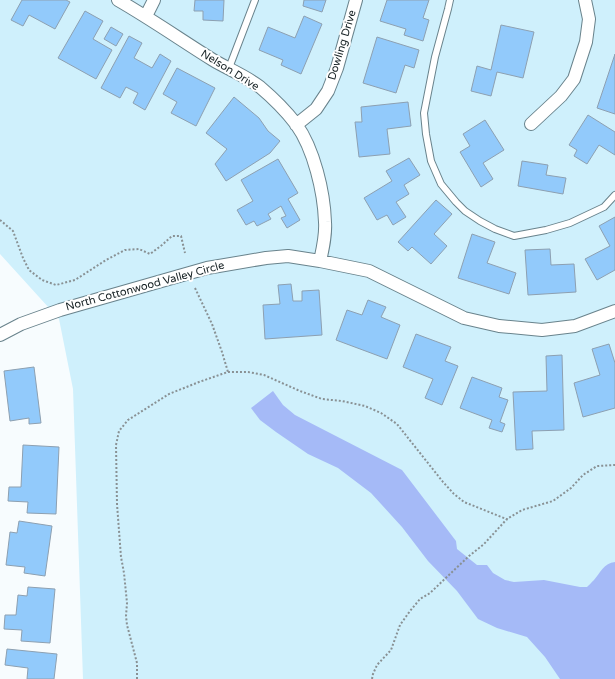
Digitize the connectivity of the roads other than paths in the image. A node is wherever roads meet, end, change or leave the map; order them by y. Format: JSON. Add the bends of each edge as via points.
{"nodes":[{"id":1,"x":118,"y":0,"type":"edge"},
{"id":2,"x":154,"y":0,"type":"edge"},
{"id":3,"x":255,"y":0,"type":"edge"},
{"id":4,"x":356,"y":0,"type":"edge"},
{"id":5,"x":450,"y":0,"type":"edge"},
{"id":6,"x":585,"y":0,"type":"edge"},
{"id":7,"x":146,"y":16,"type":"junction"},
{"id":8,"x":229,"y":68,"type":"junction"},
{"id":9,"x":531,"y":124,"type":"dead end"},
{"id":10,"x":296,"y":125,"type":"junction"},
{"id":11,"x":615,"y":195,"type":"edge"},
{"id":12,"x":320,"y":261,"type":"junction"},
{"id":13,"x":615,"y":311,"type":"edge"},
{"id":14,"x":0,"y":335,"type":"edge"}],
"edges":[{"from":1,"to":7,"type":"street","name":"Nelson Drive"},
{"from":2,"to":7,"type":"street"},
{"from":3,"to":8,"type":"lane"},
{"from":4,"to":10,"type":"street","name":"Dowling Drive","via":[[328,91],[316,109]]},
{"from":5,"to":11,"type":"lane","via":[[424,113],[431,161],[441,184],[456,202],[480,220],[514,236],[570,223],[604,207]]},
{"from":6,"to":9,"type":"street","via":[[589,19],[586,42],[574,79],[561,96]]},
{"from":7,"to":8,"type":"street","name":"Nelson Drive","via":[[214,61]]},
{"from":8,"to":10,"type":"street","name":"Nelson Drive","via":[[259,86]]},
{"from":10,"to":12,"type":"street","name":"Nelson Drive","via":[[305,141],[322,190],[325,223]]},
{"from":12,"to":13,"type":"street","name":"North Cottonwood Valley Circle","via":[[369,271],[464,318],[499,326],[542,330],[575,326]]},
{"from":12,"to":14,"type":"street","name":"North Cottonwood Valley Circle","via":[[288,256],[207,268],[60,310],[21,324]]}]}
